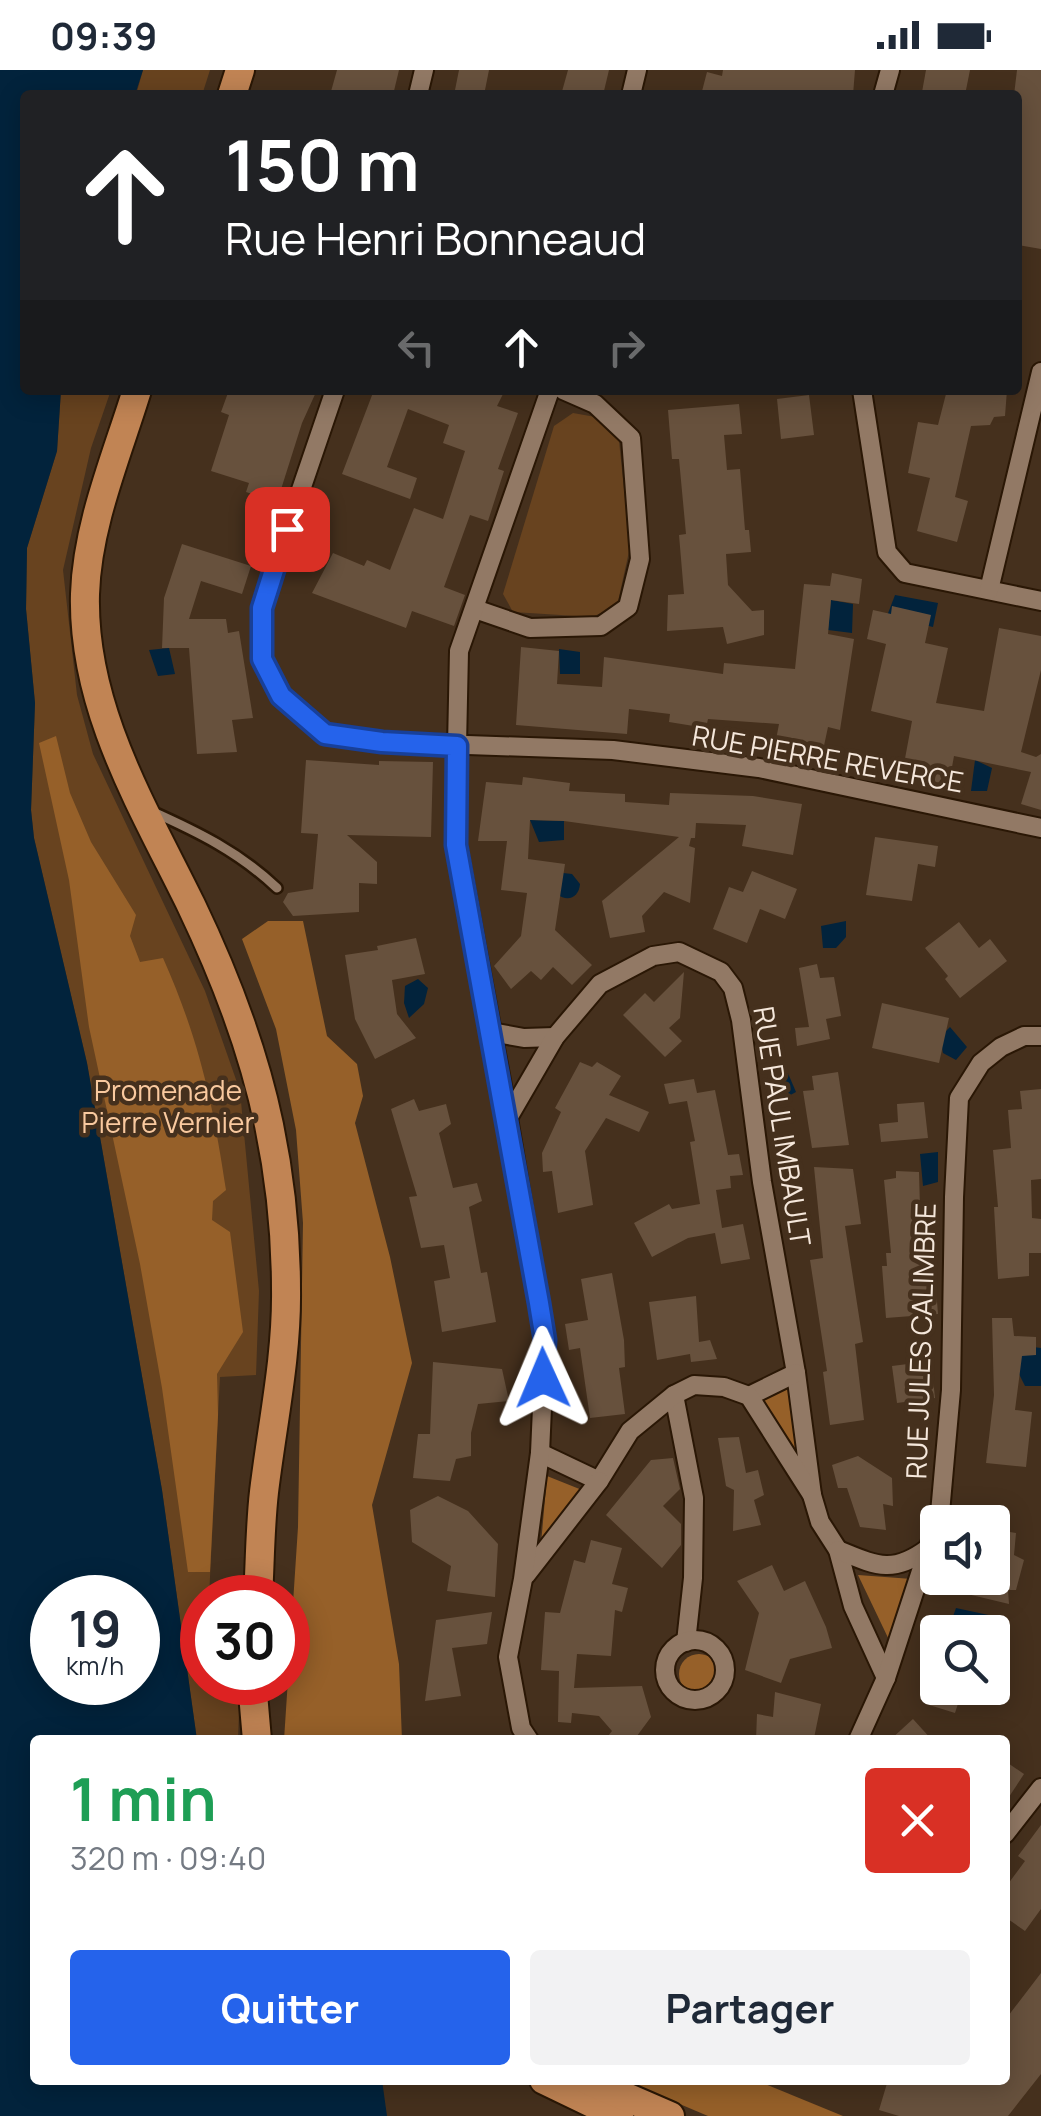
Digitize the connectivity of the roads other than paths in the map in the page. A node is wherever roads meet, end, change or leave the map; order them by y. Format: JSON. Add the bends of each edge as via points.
{"nodes":[{"id":1,"x":1041,"y":372,"type":"edge"},
{"id":2,"x":136,"y":395,"type":"edge"},
{"id":3,"x":332,"y":395,"type":"edge"},
{"id":4,"x":548,"y":395,"type":"edge"},
{"id":5,"x":574,"y":395,"type":"edge"},
{"id":6,"x":863,"y":395,"type":"edge"},
{"id":7,"x":989,"y":590,"type":"junction"},
{"id":8,"x":1041,"y":601,"type":"edge"},
{"id":9,"x":475,"y":609,"type":"junction"},
{"id":10,"x":457,"y":746,"type":"junction"},
{"id":11,"x":139,"y":806,"type":"junction"},
{"id":12,"x":1041,"y":828,"type":"edge"},
{"id":13,"x":277,"y":888,"type":"dead end"},
{"id":14,"x":492,"y":1032,"type":"junction"},
{"id":15,"x":1041,"y":1036,"type":"edge"},
{"id":16,"x":555,"y":1037,"type":"junction"},
{"id":17,"x":508,"y":1118,"type":"junction"},
{"id":18,"x":796,"y":1373,"type":"junction"},
{"id":19,"x":674,"y":1394,"type":"junction"},
{"id":20,"x":749,"y":1396,"type":"junction"},
{"id":21,"x":540,"y":1454,"type":"junction"},
{"id":22,"x":600,"y":1481,"type":"junction"},
{"id":23,"x":812,"y":1495,"type":"junction"},
{"id":24,"x":941,"y":1505,"type":"edge"},
{"id":25,"x":838,"y":1550,"type":"junction"},
{"id":26,"x":920,"y":1554,"type":"edge"},
{"id":27,"x":920,"y":1571,"type":"edge"},
{"id":28,"x":259,"y":1575,"type":"edge"},
{"id":29,"x":523,"y":1578,"type":"junction"},
{"id":30,"x":686,"y":1642,"type":"dead end"},
{"id":31,"x":886,"y":1678,"type":"junction"},
{"id":32,"x":254,"y":1705,"type":"edge"},
{"id":33,"x":257,"y":1735,"type":"edge"},
{"id":34,"x":526,"y":1735,"type":"edge"},
{"id":35,"x":860,"y":1735,"type":"edge"},
{"id":36,"x":1041,"y":1788,"type":"edge"},
{"id":37,"x":1010,"y":1828,"type":"edge"},
{"id":38,"x":554,"y":2085,"type":"edge"},
{"id":39,"x":599,"y":2085,"type":"edge"},
{"id":40,"x":619,"y":2116,"type":"edge"},
{"id":41,"x":670,"y":2116,"type":"edge"}],
"edges":[{"from":1,"to":7,"type":"street"},
{"from":2,"to":11,"type":"main road","via":[[106,488],[85,594],[97,691]]},
{"from":3,"to":10,"type":"street","name":"RUE PIERRE REVERCE","via":[[262,608],[262,659],[281,696],[325,734]]},
{"from":4,"to":9,"type":"street"},
{"from":5,"to":9,"type":"street","via":[[595,404],[631,438],[640,558],[628,607],[601,626],[530,628]]},
{"from":6,"to":7,"type":"street","via":[[887,552],[905,573]]},
{"from":7,"to":8,"type":"street"},
{"from":9,"to":10,"type":"street","via":[[459,651]]},
{"from":10,"to":12,"type":"street","name":"RUE PIERRE REVERCE","via":[[613,750],[759,768]]},
{"from":10,"to":14,"type":"street","via":[[456,845]]},
{"from":11,"to":13,"type":"lane","via":[[212,839]]},
{"from":11,"to":28,"type":"main road","via":[[219,964],[270,1129],[286,1294]]},
{"from":14,"to":16,"type":"street"},
{"from":14,"to":17,"type":"street"},
{"from":15,"to":24,"type":"street","name":"RUE JULES CALIMBRE","via":[[1000,1047],[959,1098]]},
{"from":16,"to":17,"type":"street","name":"RUE PAUL IMBAULT"},
{"from":16,"to":18,"type":"street","name":"RUE PAUL IMBAULT","via":[[600,984],[653,956],[680,952],[720,972],[733,988]]},
{"from":17,"to":21,"type":"street","via":[[545,1340]]},
{"from":18,"to":20,"type":"street"},
{"from":18,"to":23,"type":"street","name":"RUE PAUL IMBAULT"},
{"from":19,"to":20,"type":"street","via":[[694,1385]]},
{"from":19,"to":22,"type":"street","via":[[630,1431]]},
{"from":19,"to":30,"type":"street","via":[[694,1498]]},
{"from":20,"to":23,"type":"street","name":"RUE PAUL IMBAULT"},
{"from":21,"to":22,"type":"street"},
{"from":21,"to":29,"type":"street"},
{"from":22,"to":29,"type":"street"},
{"from":23,"to":25,"type":"street","name":"RUE PAUL IMBAULT"},
{"from":25,"to":26,"type":"street","via":[[878,1566],[908,1563]]},
{"from":25,"to":31,"type":"street","name":"RUE PAUL IMBAULT","via":[[853,1606]]},
{"from":27,"to":31,"type":"street","name":"RUE JULES CALIMBRE"},
{"from":29,"to":34,"type":"street","via":[[508,1657]]},
{"from":31,"to":35,"type":"street","name":"RUE JULES CALIMBRE"},
{"from":32,"to":33,"type":"main road"},
{"from":36,"to":37,"type":"street"},
{"from":38,"to":40,"type":"main road"},
{"from":39,"to":41,"type":"main road"}]}
